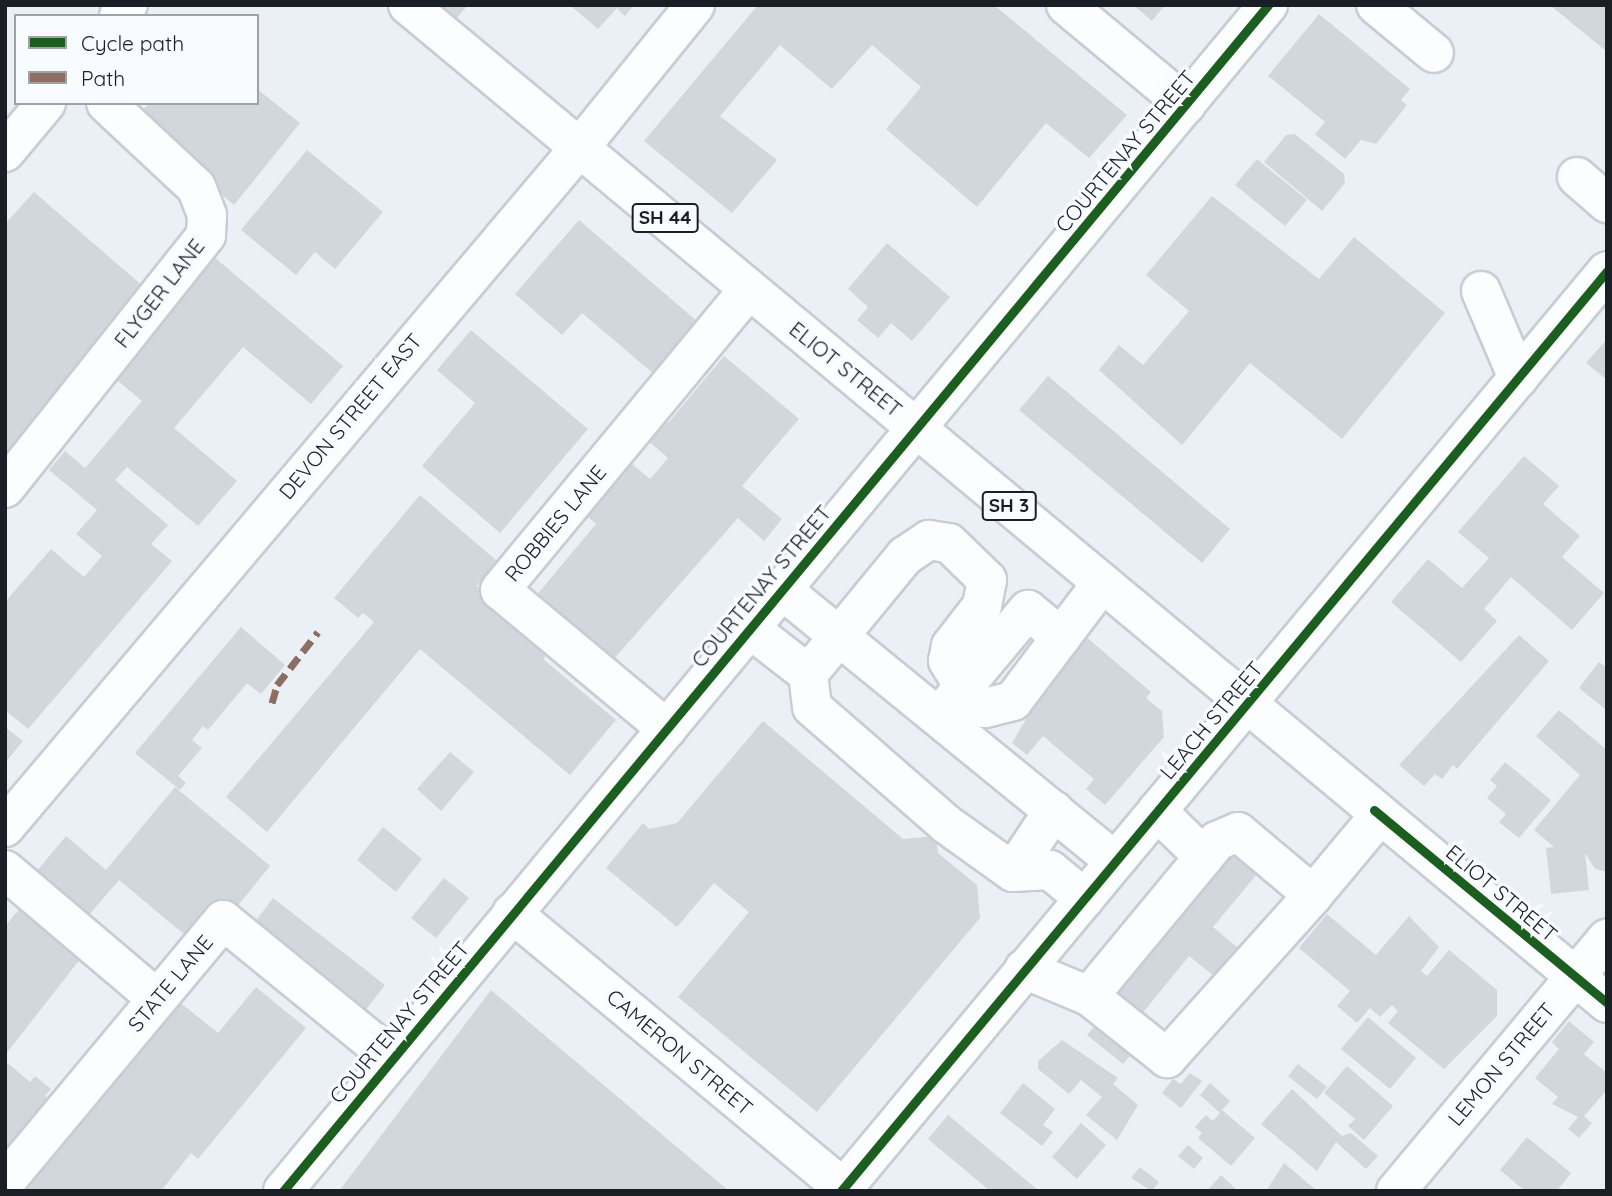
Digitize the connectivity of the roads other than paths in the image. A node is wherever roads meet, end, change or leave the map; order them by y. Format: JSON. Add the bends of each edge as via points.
{"nodes":[{"id":1,"x":408,"y":5,"type":"edge"},
{"id":2,"x":695,"y":5,"type":"edge"},
{"id":3,"x":1066,"y":5,"type":"edge"},
{"id":4,"x":1268,"y":5,"type":"edge"},
{"id":5,"x":1376,"y":5,"type":"edge"},
{"id":6,"x":1434,"y":53,"type":"dead end"},
{"id":7,"x":44,"y":105,"type":"edge"},
{"id":8,"x":108,"y":105,"type":"edge"},
{"id":9,"x":1186,"y":105,"type":"junction"},
{"id":10,"x":581,"y":146,"type":"junction"},
{"id":11,"x":5,"y":152,"type":"edge"},
{"id":12,"x":1577,"y":177,"type":"dead end"},
{"id":13,"x":1607,"y":203,"type":"edge"},
{"id":14,"x":1607,"y":271,"type":"edge"},
{"id":15,"x":748,"y":290,"type":"junction"},
{"id":16,"x":1481,"y":291,"type":"dead end"},
{"id":17,"x":1518,"y":378,"type":"junction"},
{"id":18,"x":917,"y":427,"type":"junction"},
{"id":19,"x":5,"y":488,"type":"edge"},
{"id":20,"x":1102,"y":583,"type":"junction"},
{"id":21,"x":781,"y":589,"type":"junction"},
{"id":22,"x":749,"y":628,"type":"junction"},
{"id":23,"x":837,"y":638,"type":"junction"},
{"id":24,"x":808,"y":674,"type":"junction"},
{"id":25,"x":963,"y":688,"type":"junction"},
{"id":26,"x":1247,"y":703,"type":"junction"},
{"id":27,"x":938,"y":718,"type":"junction"},
{"id":28,"x":667,"y":729,"type":"junction"},
{"id":29,"x":1054,"y":810,"type":"junction"},
{"id":30,"x":1157,"y":811,"type":"junction"},
{"id":31,"x":1380,"y":815,"type":"junction"},
{"id":32,"x":5,"y":827,"type":"edge"},
{"id":33,"x":1204,"y":857,"type":"junction"},
{"id":34,"x":1114,"y":861,"type":"junction"},
{"id":35,"x":5,"y":870,"type":"edge"},
{"id":36,"x":1013,"y":872,"type":"junction"},
{"id":37,"x":1313,"y":895,"type":"junction"},
{"id":38,"x":1084,"y":899,"type":"junction"},
{"id":39,"x":512,"y":913,"type":"junction"},
{"id":40,"x":1607,"y":939,"type":"edge"},
{"id":41,"x":1024,"y":969,"type":"junction"},
{"id":42,"x":1575,"y":977,"type":"junction"},
{"id":43,"x":1088,"y":996,"type":"junction"},
{"id":44,"x":156,"y":998,"type":"junction"},
{"id":45,"x":1607,"y":1003,"type":"edge"},
{"id":46,"x":392,"y":1058,"type":"junction"},
{"id":47,"x":5,"y":1182,"type":"edge"},
{"id":48,"x":844,"y":1190,"type":"edge"},
{"id":49,"x":283,"y":1191,"type":"edge"},
{"id":50,"x":1395,"y":1191,"type":"edge"}],
"edges":[{"from":1,"to":10,"type":"main road","name":"ELIOT STREET","number":"SH 44"},
{"from":2,"to":10,"type":"main road","name":"DEVON STREET EAST"},
{"from":3,"to":9,"type":"main road"},
{"from":4,"to":9,"type":"main road","name":"COURTENAY STREET"},
{"from":5,"to":6,"type":"main road"},
{"from":7,"to":11,"type":"main road"},
{"from":8,"to":19,"type":"main road","name":"FLYGER LANE","via":[[196,187],[207,215],[206,235]]},
{"from":9,"to":18,"type":"main road","name":"COURTENAY STREET"},
{"from":10,"to":15,"type":"main road","name":"ELIOT STREET","number":"SH 44"},
{"from":10,"to":32,"type":"main road","name":"DEVON STREET EAST"},
{"from":12,"to":13,"type":"main road"},
{"from":14,"to":17,"type":"main road","name":"LEACH STREET"},
{"from":15,"to":18,"type":"main road","name":"ELIOT STREET","number":"SH 44"},
{"from":15,"to":28,"type":"main road","name":"ROBBIES LANE","via":[[500,590]]},
{"from":16,"to":17,"type":"main road"},
{"from":17,"to":26,"type":"main road","name":"LEACH STREET"},
{"from":18,"to":20,"type":"main road","name":"ELIOT STREET","number":"SH 3"},
{"from":18,"to":21,"type":"main road","name":"COURTENAY STREET"},
{"from":20,"to":25,"type":"main road","via":[[1061,637],[1028,610]]},
{"from":20,"to":26,"type":"main road","name":"ELIOT STREET","number":"SH 3"},
{"from":21,"to":22,"type":"main road","name":"COURTENAY STREET"},
{"from":21,"to":23,"type":"main road"},
{"from":22,"to":24,"type":"main road"},
{"from":22,"to":28,"type":"main road","name":"COURTENAY STREET"},
{"from":23,"to":24,"type":"main road"},
{"from":23,"to":25,"type":"main road","via":[[905,556],[937,538],[987,580],[982,606],[951,646],[948,661]]},
{"from":23,"to":27,"type":"main road"},
{"from":24,"to":36,"type":"main road","via":[[812,707],[946,824]]},
{"from":25,"to":27,"type":"main road"},
{"from":26,"to":30,"type":"main road","name":"LEACH STREET"},
{"from":26,"to":31,"type":"main road","name":"ELIOT STREET","number":"SH 3"},
{"from":27,"to":29,"type":"main road"},
{"from":28,"to":39,"type":"main road","name":"COURTENAY STREET"},
{"from":29,"to":34,"type":"main road"},
{"from":29,"to":36,"type":"main road"},
{"from":30,"to":33,"type":"main road"},
{"from":30,"to":34,"type":"main road","name":"LEACH STREET"},
{"from":31,"to":37,"type":"main road"},
{"from":31,"to":42,"type":"main road","name":"ELIOT STREET","number":"SH 3"},
{"from":33,"to":37,"type":"main road","via":[[1217,841],[1238,832]]},
{"from":33,"to":43,"type":"main road"},
{"from":34,"to":38,"type":"main road","name":"LEACH STREET"},
{"from":35,"to":44,"type":"main road"},
{"from":36,"to":38,"type":"main road","via":[[1050,870]]},
{"from":37,"to":43,"type":"main road","via":[[1167,1058]]},
{"from":38,"to":41,"type":"main road","name":"LEACH STREET"},
{"from":39,"to":46,"type":"main road","name":"COURTENAY STREET"},
{"from":39,"to":48,"type":"main road","name":"CAMERON STREET"},
{"from":40,"to":42,"type":"main road","name":"LEMON STREET"},
{"from":41,"to":43,"type":"main road"},
{"from":41,"to":48,"type":"main road","name":"LEACH STREET"},
{"from":42,"to":45,"type":"main road","name":"ELIOT STREET","number":"SH 3"},
{"from":42,"to":50,"type":"main road","name":"LEMON STREET"},
{"from":44,"to":46,"type":"main road","name":"STATE LANE","via":[[223,920]]},
{"from":44,"to":47,"type":"main road","name":"STATE LANE"},
{"from":46,"to":49,"type":"main road","name":"COURTENAY STREET"}]}
